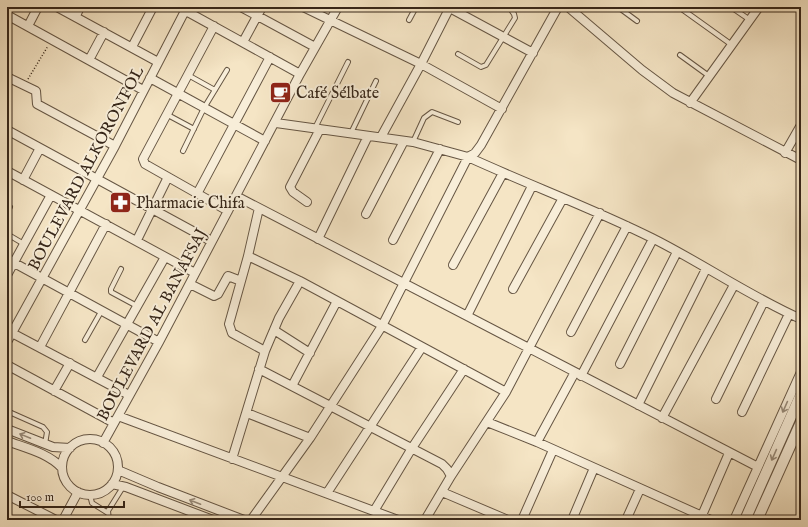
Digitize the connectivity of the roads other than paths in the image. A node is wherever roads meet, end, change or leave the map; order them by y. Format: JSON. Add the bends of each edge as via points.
{"nodes":[{"id":1,"x":38,"y":7,"type":"edge"},
{"id":2,"x":57,"y":7,"type":"edge"},
{"id":3,"x":80,"y":7,"type":"edge"},
{"id":4,"x":154,"y":7,"type":"edge"},
{"id":5,"x":241,"y":7,"type":"edge"},
{"id":6,"x":262,"y":7,"type":"edge"},
{"id":7,"x":303,"y":7,"type":"edge"},
{"id":8,"x":338,"y":7,"type":"edge"},
{"id":9,"x":416,"y":7,"type":"edge"},
{"id":10,"x":449,"y":7,"type":"edge"},
{"id":11,"x":509,"y":7,"type":"edge"},
{"id":12,"x":558,"y":7,"type":"edge"},
{"id":13,"x":618,"y":7,"type":"edge"},
{"id":14,"x":679,"y":7,"type":"edge"},
{"id":15,"x":731,"y":7,"type":"edge"},
{"id":16,"x":759,"y":7,"type":"edge"},
{"id":17,"x":573,"y":8,"type":"edge"},
{"id":18,"x":187,"y":9,"type":"edge"},
{"id":19,"x":7,"y":15,"type":"edge"},
{"id":20,"x":76,"y":16,"type":"junction"},
{"id":21,"x":258,"y":16,"type":"junction"},
{"id":22,"x":409,"y":20,"type":"dead end"},
{"id":23,"x":750,"y":20,"type":"junction"},
{"id":24,"x":331,"y":21,"type":"junction"},
{"id":25,"x":638,"y":21,"type":"dead end"},
{"id":26,"x":28,"y":26,"type":"junction"},
{"id":27,"x":214,"y":26,"type":"junction"},
{"id":28,"x":104,"y":32,"type":"junction"},
{"id":29,"x":503,"y":36,"type":"junction"},
{"id":30,"x":243,"y":42,"type":"junction"},
{"id":31,"x":732,"y":46,"type":"junction"},
{"id":32,"x":132,"y":47,"type":"junction"},
{"id":33,"x":315,"y":47,"type":"junction"},
{"id":34,"x":533,"y":53,"type":"junction"},
{"id":35,"x":458,"y":54,"type":"dead end"},
{"id":36,"x":680,"y":55,"type":"dead end"},
{"id":37,"x":270,"y":56,"type":"junction"},
{"id":38,"x":89,"y":60,"type":"junction"},
{"id":39,"x":158,"y":62,"type":"junction"},
{"id":40,"x":348,"y":62,"type":"dead end"},
{"id":41,"x":421,"y":64,"type":"junction"},
{"id":42,"x":227,"y":70,"type":"dead end"},
{"id":43,"x":300,"y":74,"type":"junction"},
{"id":44,"x":188,"y":75,"type":"junction"},
{"id":45,"x":709,"y":76,"type":"junction"},
{"id":46,"x":7,"y":77,"type":"edge"},
{"id":47,"x":150,"y":78,"type":"junction"},
{"id":48,"x":376,"y":80,"type":"dead end"},
{"id":49,"x":143,"y":90,"type":"junction"},
{"id":50,"x":215,"y":90,"type":"junction"},
{"id":51,"x":178,"y":93,"type":"junction"},
{"id":52,"x":690,"y":102,"type":"junction"},
{"id":53,"x":204,"y":108,"type":"junction"},
{"id":54,"x":502,"y":109,"type":"junction"},
{"id":55,"x":166,"y":114,"type":"junction"},
{"id":56,"x":276,"y":122,"type":"junction"},
{"id":57,"x":458,"y":122,"type":"dead end"},
{"id":58,"x":233,"y":124,"type":"junction"},
{"id":59,"x":801,"y":125,"type":"edge"},
{"id":60,"x":317,"y":128,"type":"junction"},
{"id":61,"x":194,"y":129,"type":"junction"},
{"id":62,"x":7,"y":130,"type":"edge"},
{"id":63,"x":351,"y":133,"type":"junction"},
{"id":64,"x":368,"y":136,"type":"junction"},
{"id":65,"x":380,"y":137,"type":"junction"},
{"id":66,"x":265,"y":141,"type":"junction"},
{"id":67,"x":404,"y":141,"type":"junction"},
{"id":68,"x":413,"y":142,"type":"junction"},
{"id":69,"x":115,"y":146,"type":"junction"},
{"id":70,"x":40,"y":148,"type":"junction"},
{"id":71,"x":440,"y":149,"type":"junction"},
{"id":72,"x":183,"y":151,"type":"dead end"},
{"id":73,"x":785,"y":153,"type":"junction"},
{"id":74,"x":468,"y":157,"type":"junction"},
{"id":75,"x":801,"y":160,"type":"edge"},
{"id":76,"x":7,"y":171,"type":"edge"},
{"id":77,"x":503,"y":173,"type":"junction"},
{"id":78,"x":168,"y":177,"type":"junction"},
{"id":79,"x":96,"y":178,"type":"junction"},
{"id":80,"x":23,"y":180,"type":"junction"},
{"id":81,"x":532,"y":186,"type":"junction"},
{"id":82,"x":197,"y":194,"type":"junction"},
{"id":83,"x":51,"y":195,"type":"junction"},
{"id":84,"x":236,"y":196,"type":"junction"},
{"id":85,"x":563,"y":198,"type":"junction"},
{"id":86,"x":307,"y":202,"type":"dead end"},
{"id":87,"x":10,"y":207,"type":"dead end"},
{"id":88,"x":152,"y":208,"type":"junction"},
{"id":89,"x":259,"y":208,"type":"junction"},
{"id":90,"x":79,"y":210,"type":"junction"},
{"id":91,"x":228,"y":211,"type":"junction"},
{"id":92,"x":7,"y":212,"type":"edge"},
{"id":93,"x":600,"y":213,"type":"junction"},
{"id":94,"x":366,"y":214,"type":"dead end"},
{"id":95,"x":106,"y":224,"type":"junction"},
{"id":96,"x":627,"y":226,"type":"junction"},
{"id":97,"x":7,"y":234,"type":"edge"},
{"id":98,"x":318,"y":239,"type":"junction"},
{"id":99,"x":654,"y":239,"type":"junction"},
{"id":100,"x":137,"y":240,"type":"junction"},
{"id":101,"x":392,"y":240,"type":"dead end"},
{"id":102,"x":211,"y":241,"type":"junction"},
{"id":103,"x":24,"y":244,"type":"junction"},
{"id":104,"x":677,"y":252,"type":"junction"},
{"id":105,"x":248,"y":256,"type":"junction"},
{"id":106,"x":165,"y":257,"type":"junction"},
{"id":107,"x":10,"y":260,"type":"edge"},
{"id":108,"x":454,"y":265,"type":"dead end"},
{"id":109,"x":121,"y":269,"type":"dead end"},
{"id":110,"x":706,"y":269,"type":"junction"},
{"id":111,"x":195,"y":273,"type":"junction"},
{"id":112,"x":7,"y":275,"type":"edge"},
{"id":113,"x":43,"y":278,"type":"junction"},
{"id":114,"x":241,"y":280,"type":"junction"},
{"id":115,"x":300,"y":281,"type":"junction"},
{"id":116,"x":403,"y":283,"type":"junction"},
{"id":117,"x":190,"y":284,"type":"junction"},
{"id":118,"x":734,"y":285,"type":"junction"},
{"id":119,"x":513,"y":288,"type":"dead end"},
{"id":120,"x":70,"y":292,"type":"junction"},
{"id":121,"x":764,"y":301,"type":"junction"},
{"id":122,"x":337,"y":302,"type":"junction"},
{"id":123,"x":137,"y":307,"type":"junction"},
{"id":124,"x":102,"y":310,"type":"junction"},
{"id":125,"x":789,"y":314,"type":"junction"},
{"id":126,"x":467,"y":316,"type":"junction"},
{"id":127,"x":801,"y":319,"type":"edge"},
{"id":128,"x":127,"y":325,"type":"junction"},
{"id":129,"x":382,"y":326,"type":"junction"},
{"id":130,"x":274,"y":330,"type":"junction"},
{"id":131,"x":571,"y":332,"type":"dead end"},
{"id":132,"x":12,"y":333,"type":"junction"},
{"id":133,"x":85,"y":340,"type":"dead end"},
{"id":134,"x":7,"y":342,"type":"edge"},
{"id":135,"x":159,"y":342,"type":"junction"},
{"id":136,"x":40,"y":347,"type":"junction"},
{"id":137,"x":422,"y":347,"type":"junction"},
{"id":138,"x":529,"y":348,"type":"junction"},
{"id":139,"x":265,"y":351,"type":"junction"},
{"id":140,"x":310,"y":353,"type":"junction"},
{"id":141,"x":70,"y":363,"type":"junction"},
{"id":142,"x":620,"y":364,"type":"dead end"},
{"id":143,"x":7,"y":365,"type":"edge"},
{"id":144,"x":259,"y":369,"type":"junction"},
{"id":145,"x":464,"y":369,"type":"junction"},
{"id":146,"x":801,"y":372,"type":"edge"},
{"id":147,"x":578,"y":374,"type":"junction"},
{"id":148,"x":97,"y":378,"type":"junction"},
{"id":149,"x":292,"y":386,"type":"junction"},
{"id":150,"x":54,"y":391,"type":"junction"},
{"id":151,"x":506,"y":392,"type":"junction"},
{"id":152,"x":801,"y":394,"type":"edge"},
{"id":153,"x":130,"y":395,"type":"junction"},
{"id":154,"x":716,"y":399,"type":"dead end"},
{"id":155,"x":638,"y":405,"type":"junction"},
{"id":156,"x":331,"y":406,"type":"junction"},
{"id":157,"x":7,"y":411,"type":"edge"},
{"id":158,"x":742,"y":412,"type":"dead end"},
{"id":159,"x":247,"y":413,"type":"junction"},
{"id":160,"x":662,"y":418,"type":"junction"},
{"id":161,"x":116,"y":420,"type":"junction"},
{"id":162,"x":487,"y":422,"type":"junction"},
{"id":163,"x":801,"y":422,"type":"edge"},
{"id":164,"x":371,"y":427,"type":"junction"},
{"id":165,"x":7,"y":429,"type":"edge"},
{"id":166,"x":310,"y":438,"type":"junction"},
{"id":167,"x":7,"y":441,"type":"edge"},
{"id":168,"x":537,"y":442,"type":"junction"},
{"id":169,"x":103,"y":443,"type":"junction"},
{"id":170,"x":44,"y":444,"type":"junction"},
{"id":171,"x":70,"y":448,"type":"junction"},
{"id":172,"x":412,"y":448,"type":"junction"},
{"id":173,"x":553,"y":450,"type":"junction"},
{"id":174,"x":729,"y":453,"type":"junction"},
{"id":175,"x":232,"y":459,"type":"junction"},
{"id":176,"x":758,"y":467,"type":"junction"},
{"id":177,"x":62,"y":468,"type":"junction"},
{"id":178,"x":594,"y":468,"type":"junction"},
{"id":179,"x":118,"y":470,"type":"junction"},
{"id":180,"x":450,"y":476,"type":"junction"},
{"id":181,"x":282,"y":477,"type":"junction"},
{"id":182,"x":112,"y":484,"type":"junction"},
{"id":183,"x":123,"y":486,"type":"junction"},
{"id":184,"x":640,"y":489,"type":"junction"},
{"id":185,"x":78,"y":492,"type":"junction"},
{"id":186,"x":442,"y":492,"type":"junction"},
{"id":187,"x":327,"y":493,"type":"junction"},
{"id":188,"x":7,"y":495,"type":"edge"},
{"id":189,"x":90,"y":495,"type":"junction"},
{"id":190,"x":374,"y":511,"type":"junction"},
{"id":191,"x":108,"y":513,"type":"junction"},
{"id":192,"x":701,"y":518,"type":"edge"},
{"id":193,"x":63,"y":520,"type":"edge"},
{"id":194,"x":109,"y":520,"type":"edge"},
{"id":195,"x":211,"y":520,"type":"edge"},
{"id":196,"x":244,"y":520,"type":"edge"},
{"id":197,"x":251,"y":520,"type":"edge"},
{"id":198,"x":398,"y":520,"type":"edge"},
{"id":199,"x":425,"y":520,"type":"edge"},
{"id":200,"x":508,"y":520,"type":"edge"},
{"id":201,"x":522,"y":520,"type":"edge"},
{"id":202,"x":572,"y":520,"type":"edge"},
{"id":203,"x":626,"y":520,"type":"edge"},
{"id":204,"x":711,"y":520,"type":"edge"},
{"id":205,"x":734,"y":520,"type":"edge"},
{"id":206,"x":745,"y":520,"type":"edge"},
{"id":207,"x":757,"y":520,"type":"edge"}],
"edges":[{"from":1,"to":26,"type":"street"},
{"from":2,"to":20,"type":"street"},
{"from":3,"to":20,"type":"street"},
{"from":4,"to":32,"type":"street"},
{"from":5,"to":21,"type":"street"},
{"from":6,"to":21,"type":"street"},
{"from":7,"to":24,"type":"street"},
{"from":8,"to":24,"type":"street","name":"BOULEVARD AL BANAFSAJ"},
{"from":9,"to":22,"type":"lane"},
{"from":10,"to":29,"type":"street"},
{"from":10,"to":41,"type":"street"},
{"from":11,"to":29,"type":"lane","via":[[514,18]]},
{"from":12,"to":34,"type":"street"},
{"from":13,"to":25,"type":"lane"},
{"from":14,"to":31,"type":"lane"},
{"from":15,"to":23,"type":"lane"},
{"from":16,"to":23,"type":"street"},
{"from":17,"to":52,"type":"street","via":[[659,84]]},
{"from":18,"to":27,"type":"street"},
{"from":18,"to":39,"type":"street","name":"BOULEVARD ALKORONFOL"},
{"from":19,"to":26,"type":"street"},
{"from":20,"to":28,"type":"street"},
{"from":21,"to":30,"type":"street"},
{"from":21,"to":33,"type":"street"},
{"from":23,"to":31,"type":"street"},
{"from":24,"to":33,"type":"street","name":"BOULEVARD AL BANAFSAJ"},
{"from":24,"to":41,"type":"street"},
{"from":26,"to":38,"type":"street"},
{"from":27,"to":30,"type":"street"},
{"from":27,"to":44,"type":"street"},
{"from":28,"to":32,"type":"street"},
{"from":28,"to":38,"type":"street"},
{"from":29,"to":34,"type":"street"},
{"from":29,"to":35,"type":"lane","via":[[483,66]]},
{"from":30,"to":37,"type":"street"},
{"from":31,"to":45,"type":"street"},
{"from":32,"to":39,"type":"street"},
{"from":33,"to":43,"type":"street","name":"BOULEVARD AL BANAFSAJ"},
{"from":34,"to":54,"type":"street"},
{"from":36,"to":45,"type":"lane"},
{"from":37,"to":43,"type":"street"},
{"from":37,"to":58,"type":"street"},
{"from":38,"to":49,"type":"street"},
{"from":39,"to":47,"type":"street","name":"BOULEVARD ALKORONFOL"},
{"from":40,"to":60,"type":"lane"},
{"from":41,"to":54,"type":"street"},
{"from":41,"to":65,"type":"street"},
{"from":42,"to":50,"type":"lane"},
{"from":43,"to":56,"type":"street","name":"BOULEVARD AL BANAFSAJ"},
{"from":44,"to":50,"type":"lane"},
{"from":44,"to":51,"type":"street"},
{"from":45,"to":52,"type":"street"},
{"from":46,"to":69,"type":"street","via":[[37,92],[37,104]]},
{"from":47,"to":49,"type":"street","name":"BOULEVARD ALKORONFOL"},
{"from":47,"to":51,"type":"street"},
{"from":48,"to":63,"type":"lane"},
{"from":49,"to":69,"type":"street","name":"BOULEVARD ALKORONFOL"},
{"from":50,"to":53,"type":"lane"},
{"from":51,"to":53,"type":"street"},
{"from":51,"to":55,"type":"street"},
{"from":52,"to":73,"type":"street"},
{"from":53,"to":58,"type":"street"},
{"from":53,"to":61,"type":"lane"},
{"from":54,"to":74,"type":"street","via":[[482,145]]},
{"from":55,"to":61,"type":"lane"},
{"from":55,"to":78,"type":"street","via":[[143,159],[145,164]]},
{"from":56,"to":60,"type":"street"},
{"from":56,"to":66,"type":"street","name":"BOULEVARD AL BANAFSAJ"},
{"from":57,"to":68,"type":"lane","via":[[432,112],[424,118]]},
{"from":58,"to":66,"type":"street"},
{"from":58,"to":82,"type":"street"},
{"from":59,"to":73,"type":"street"},
{"from":60,"to":63,"type":"street"},
{"from":60,"to":86,"type":"street","via":[[290,187]]},
{"from":61,"to":72,"type":"lane"},
{"from":62,"to":70,"type":"street"},
{"from":63,"to":64,"type":"street"},
{"from":64,"to":65,"type":"street"},
{"from":64,"to":98,"type":"street"},
{"from":65,"to":67,"type":"street"},
{"from":66,"to":84,"type":"street","name":"BOULEVARD AL BANAFSAJ"},
{"from":67,"to":68,"type":"street"},
{"from":67,"to":94,"type":"street"},
{"from":68,"to":71,"type":"street"},
{"from":69,"to":79,"type":"street","name":"BOULEVARD ALKORONFOL"},
{"from":70,"to":79,"type":"street"},
{"from":70,"to":80,"type":"street"},
{"from":71,"to":74,"type":"street"},
{"from":71,"to":101,"type":"street"},
{"from":73,"to":75,"type":"street"},
{"from":74,"to":77,"type":"street"},
{"from":74,"to":116,"type":"street"},
{"from":76,"to":80,"type":"street"},
{"from":77,"to":81,"type":"street"},
{"from":77,"to":108,"type":"street"},
{"from":78,"to":82,"type":"street"},
{"from":78,"to":88,"type":"street"},
{"from":79,"to":88,"type":"street"},
{"from":79,"to":90,"type":"street","name":"BOULEVARD ALKORONFOL"},
{"from":80,"to":83,"type":"street"},
{"from":81,"to":85,"type":"street"},
{"from":81,"to":126,"type":"street"},
{"from":82,"to":91,"type":"street"},
{"from":83,"to":90,"type":"street"},
{"from":83,"to":103,"type":"street"},
{"from":84,"to":89,"type":"street"},
{"from":84,"to":91,"type":"street","name":"BOULEVARD AL BANAFSAJ"},
{"from":85,"to":93,"type":"street"},
{"from":85,"to":119,"type":"street"},
{"from":87,"to":92,"type":"lane"},
{"from":88,"to":100,"type":"street"},
{"from":88,"to":102,"type":"street"},
{"from":89,"to":98,"type":"street"},
{"from":89,"to":105,"type":"street"},
{"from":90,"to":95,"type":"street"},
{"from":90,"to":113,"type":"street","name":"BOULEVARD ALKORONFOL"},
{"from":91,"to":102,"type":"street","name":"BOULEVARD AL BANAFSAJ"},
{"from":93,"to":96,"type":"street"},
{"from":93,"to":138,"type":"street"},
{"from":95,"to":100,"type":"street"},
{"from":95,"to":120,"type":"street"},
{"from":96,"to":99,"type":"street"},
{"from":96,"to":131,"type":"street"},
{"from":97,"to":103,"type":"lane"},
{"from":98,"to":116,"type":"street"},
{"from":99,"to":104,"type":"street"},
{"from":99,"to":147,"type":"street"},
{"from":100,"to":106,"type":"street"},
{"from":102,"to":111,"type":"street","name":"BOULEVARD AL BANAFSAJ"},
{"from":103,"to":107,"type":"street"},
{"from":104,"to":110,"type":"street"},
{"from":104,"to":142,"type":"street"},
{"from":105,"to":114,"type":"street"},
{"from":105,"to":115,"type":"street"},
{"from":106,"to":111,"type":"street"},
{"from":106,"to":123,"type":"street"},
{"from":107,"to":112,"type":"street"},
{"from":107,"to":113,"type":"street"},
{"from":109,"to":123,"type":"lane","via":[[110,289],[111,292]]},
{"from":110,"to":118,"type":"street"},
{"from":110,"to":155,"type":"street"},
{"from":111,"to":117,"type":"street","name":"BOULEVARD AL BANAFSAJ"},
{"from":113,"to":120,"type":"street"},
{"from":113,"to":132,"type":"street","name":"BOULEVARD ALKORONFOL"},
{"from":114,"to":117,"type":"street","via":[[228,276],[218,294],[214,296]]},
{"from":114,"to":139,"type":"street","via":[[229,328],[232,333]]},
{"from":115,"to":122,"type":"street"},
{"from":115,"to":130,"type":"street"},
{"from":116,"to":126,"type":"street"},
{"from":116,"to":129,"type":"street"},
{"from":117,"to":135,"type":"street","name":"BOULEVARD AL BANAFSAJ"},
{"from":118,"to":121,"type":"street"},
{"from":118,"to":160,"type":"street"},
{"from":120,"to":124,"type":"street"},
{"from":120,"to":136,"type":"street"},
{"from":121,"to":125,"type":"street"},
{"from":121,"to":154,"type":"street"},
{"from":122,"to":129,"type":"street"},
{"from":122,"to":140,"type":"street"},
{"from":123,"to":128,"type":"street"},
{"from":124,"to":128,"type":"street"},
{"from":124,"to":133,"type":"lane"},
{"from":125,"to":127,"type":"street"},
{"from":125,"to":158,"type":"street"},
{"from":126,"to":138,"type":"street"},
{"from":128,"to":135,"type":"street"},
{"from":128,"to":148,"type":"street"},
{"from":129,"to":137,"type":"street"},
{"from":129,"to":156,"type":"street"},
{"from":130,"to":139,"type":"street"},
{"from":130,"to":140,"type":"street"},
{"from":132,"to":134,"type":"street","name":"BOULEVARD ALKORONFOL"},
{"from":132,"to":136,"type":"street"},
{"from":135,"to":153,"type":"street","name":"BOULEVARD AL BANAFSAJ"},
{"from":136,"to":141,"type":"street"},
{"from":137,"to":145,"type":"street"},
{"from":137,"to":164,"type":"street"},
{"from":138,"to":147,"type":"street"},
{"from":138,"to":151,"type":"street"},
{"from":139,"to":144,"type":"street"},
{"from":140,"to":149,"type":"street"},
{"from":141,"to":148,"type":"street"},
{"from":141,"to":150,"type":"street"},
{"from":143,"to":150,"type":"street"},
{"from":144,"to":149,"type":"street"},
{"from":144,"to":159,"type":"street"},
{"from":145,"to":151,"type":"street"},
{"from":145,"to":172,"type":"street"},
{"from":146,"to":176,"type":"street","one_way":true},
{"from":147,"to":155,"type":"street"},
{"from":147,"to":168,"type":"street"},
{"from":148,"to":153,"type":"street"},
{"from":149,"to":156,"type":"street"},
{"from":150,"to":161,"type":"street"},
{"from":151,"to":162,"type":"street"},
{"from":152,"to":206,"type":"street","one_way":true},
{"from":153,"to":161,"type":"street","name":"BOULEVARD AL BANAFSAJ"},
{"from":155,"to":160,"type":"street"},
{"from":156,"to":164,"type":"street"},
{"from":156,"to":166,"type":"street"},
{"from":157,"to":170,"type":"lane","via":[[43,427],[47,432]]},
{"from":159,"to":166,"type":"street"},
{"from":159,"to":175,"type":"street"},
{"from":160,"to":174,"type":"street"},
{"from":161,"to":169,"type":"street","name":"BOULEVARD AL BANAFSAJ"},
{"from":161,"to":175,"type":"street"},
{"from":162,"to":168,"type":"street"},
{"from":162,"to":180,"type":"street"},
{"from":163,"to":207,"type":"street"},
{"from":164,"to":172,"type":"street"},
{"from":164,"to":187,"type":"street"},
{"from":170,"to":165,"type":"street","one_way":true},
{"from":166,"to":181,"type":"street"},
{"from":167,"to":177,"type":"street","via":[[42,454]]},
{"from":168,"to":173,"type":"street"},
{"from":169,"to":171,"type":"street","via":[[86,440]]},
{"from":169,"to":179,"type":"street","via":[[109,446],[116,457]]},
{"from":170,"to":171,"type":"street","via":[[61,449]]},
{"from":171,"to":177,"type":"street"},
{"from":172,"to":180,"type":"street","via":[[442,464]]},
{"from":172,"to":190,"type":"street"},
{"from":173,"to":178,"type":"street"},
{"from":173,"to":201,"type":"street"},
{"from":174,"to":176,"type":"street"},
{"from":174,"to":192,"type":"street"},
{"from":175,"to":181,"type":"street"},
{"from":176,"to":205,"type":"street"},
{"from":177,"to":185,"type":"street","via":[[67,482]]},
{"from":178,"to":184,"type":"street"},
{"from":178,"to":202,"type":"street"},
{"from":179,"to":182,"type":"street"},
{"from":196,"to":179,"type":"street","one_way":true},
{"from":180,"to":186,"type":"street"},
{"from":181,"to":187,"type":"street"},
{"from":181,"to":197,"type":"street"},
{"from":182,"to":183,"type":"street"},
{"from":182,"to":189,"type":"street","via":[[100,493]]},
{"from":183,"to":191,"type":"lane"},
{"from":183,"to":195,"type":"street"},
{"from":184,"to":192,"type":"street"},
{"from":184,"to":203,"type":"street"},
{"from":185,"to":189,"type":"street"},
{"from":185,"to":193,"type":"street"},
{"from":186,"to":199,"type":"street"},
{"from":186,"to":200,"type":"street"},
{"from":187,"to":190,"type":"street"},
{"from":188,"to":193,"type":"street"},
{"from":189,"to":191,"type":"lane","via":[[92,503]]},
{"from":190,"to":198,"type":"street"},
{"from":191,"to":194,"type":"lane"},
{"from":192,"to":204,"type":"street"}]}
